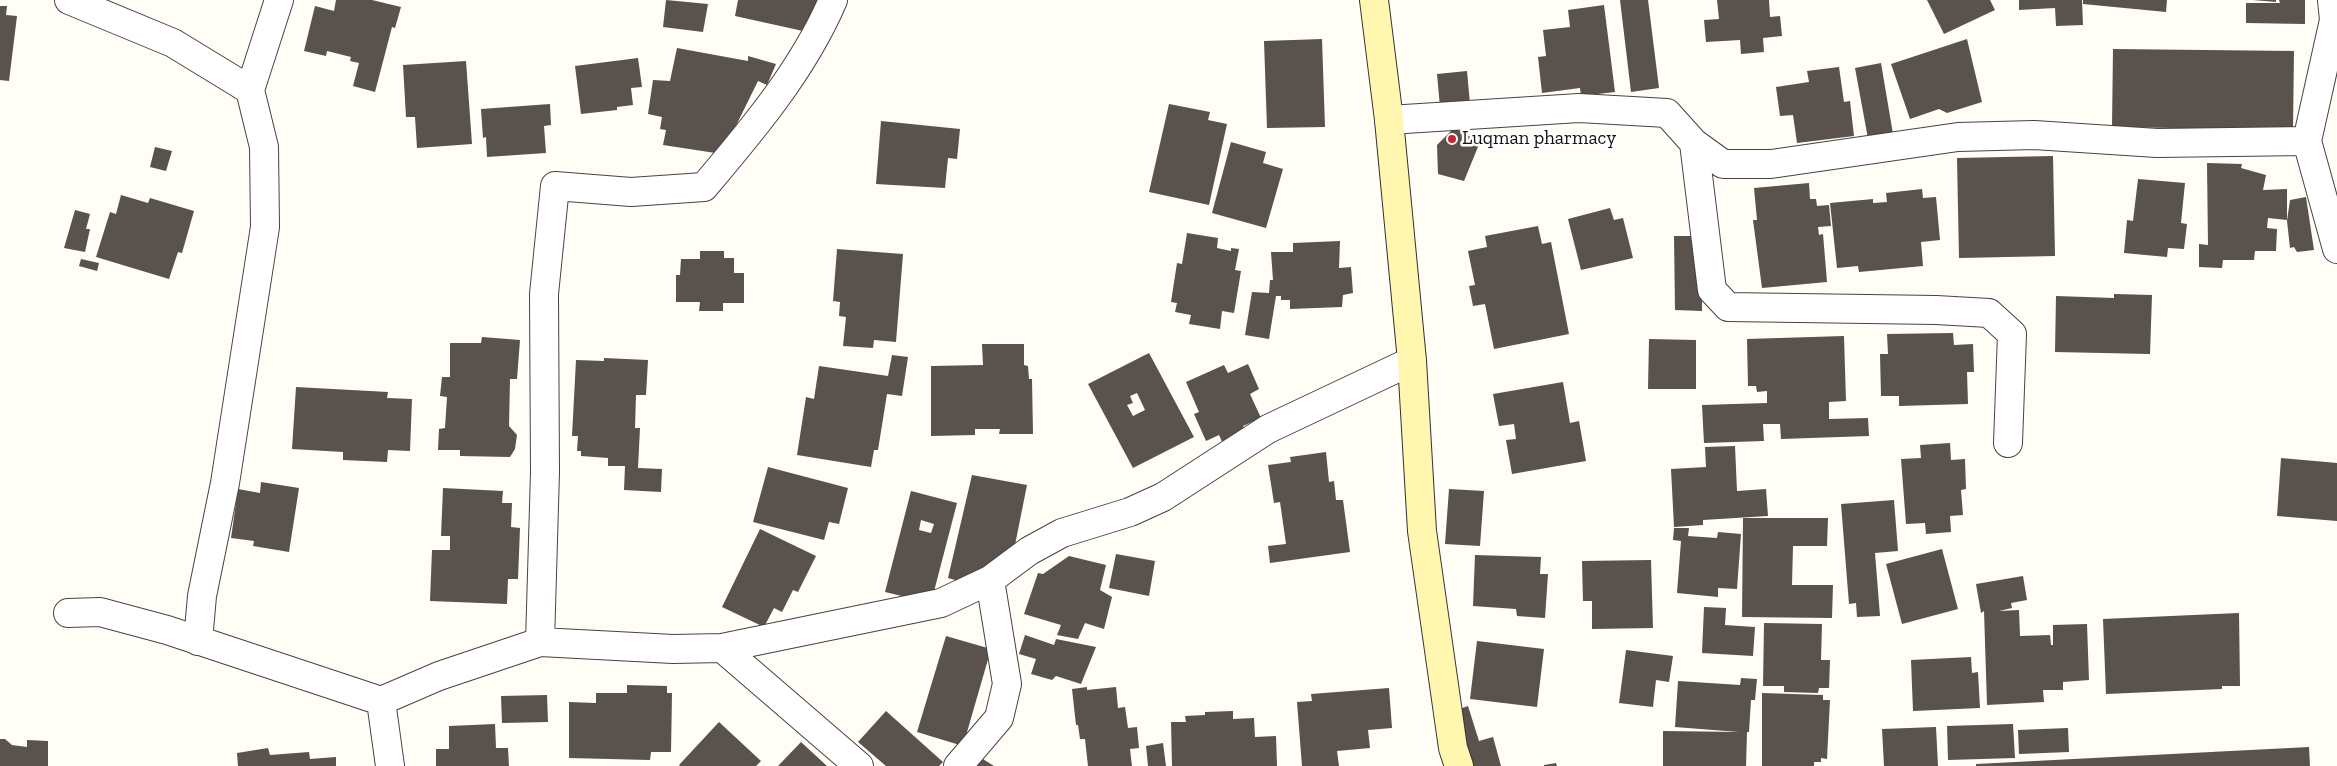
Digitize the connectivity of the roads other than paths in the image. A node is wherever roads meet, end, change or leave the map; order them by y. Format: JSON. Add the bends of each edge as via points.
{"nodes":[{"id":1,"x":69,"y":0,"type":"edge"},
{"id":2,"x":279,"y":0,"type":"edge"},
{"id":3,"x":833,"y":0,"type":"edge"},
{"id":4,"x":1374,"y":0,"type":"edge"},
{"id":5,"x":2332,"y":0,"type":"edge"},
{"id":6,"x":250,"y":90,"type":"junction"},
{"id":7,"x":1389,"y":120,"type":"junction"},
{"id":8,"x":2307,"y":141,"type":"junction"},
{"id":9,"x":1694,"y":143,"type":"junction"},
{"id":10,"x":2337,"y":249,"type":"edge"},
{"id":11,"x":1412,"y":361,"type":"junction"},
{"id":12,"x":2008,"y":443,"type":"dead end"},
{"id":13,"x":990,"y":580,"type":"junction"},
{"id":14,"x":68,"y":613,"type":"dead end"},
{"id":15,"x":198,"y":641,"type":"junction"},
{"id":16,"x":540,"y":642,"type":"junction"},
{"id":17,"x":722,"y":648,"type":"junction"},
{"id":18,"x":381,"y":700,"type":"junction"},
{"id":19,"x":390,"y":766,"type":"edge"},
{"id":20,"x":859,"y":766,"type":"edge"},
{"id":21,"x":958,"y":766,"type":"edge"},
{"id":22,"x":1459,"y":766,"type":"edge"}],
"edges":[{"from":1,"to":6,"type":"street","via":[[173,44]]},
{"from":2,"to":6,"type":"street"},
{"from":3,"to":16,"type":"street","via":[[796,69],[704,187],[631,192],[555,186],[544,294],[545,472]]},
{"from":4,"to":7,"type":"street"},
{"from":5,"to":8,"type":"street","via":[[2334,20]]},
{"from":6,"to":15,"type":"street","via":[[264,146],[265,227],[225,483],[202,596]]},
{"from":7,"to":9,"type":"street","via":[[1579,108],[1658,112],[1667,113]]},
{"from":7,"to":11,"type":"street"},
{"from":8,"to":9,"type":"street","via":[[2157,143],[2034,135],[1958,137],[1771,164],[1724,164]]},
{"from":8,"to":10,"type":"street"},
{"from":9,"to":12,"type":"street","via":[[1712,290],[1728,307],[1989,313],[2012,334]]},
{"from":11,"to":13,"type":"street","via":[[1268,429],[1163,497],[1130,512],[1062,533]]},
{"from":11,"to":22,"type":"street","via":[[1422,531],[1453,748]]},
{"from":13,"to":17,"type":"street","via":[[941,603]]},
{"from":13,"to":21,"type":"street","via":[[1007,684],[999,718]]},
{"from":14,"to":15,"type":"street","via":[[100,612]]},
{"from":15,"to":18,"type":"street"},
{"from":16,"to":17,"type":"street","via":[[673,649]]},
{"from":16,"to":18,"type":"street","via":[[439,676]]},
{"from":17,"to":20,"type":"street"},
{"from":18,"to":19,"type":"street"}]}
